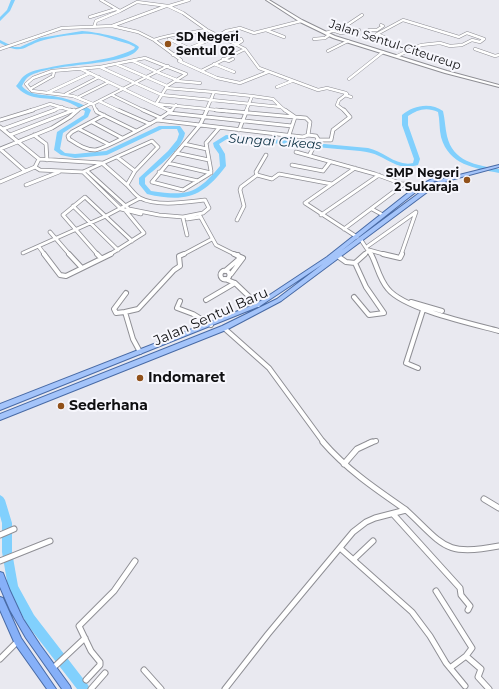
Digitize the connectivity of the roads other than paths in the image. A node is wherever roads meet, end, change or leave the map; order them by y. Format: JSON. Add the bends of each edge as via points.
{"nodes":[{"id":1,"x":101,"y":0,"type":"edge"},
{"id":2,"x":143,"y":0,"type":"edge"},
{"id":3,"x":178,"y":0,"type":"edge"},
{"id":4,"x":189,"y":0,"type":"edge"},
{"id":5,"x":268,"y":0,"type":"edge"},
{"id":6,"x":137,"y":2,"type":"junction"},
{"id":7,"x":182,"y":2,"type":"junction"},
{"id":8,"x":167,"y":6,"type":"junction"},
{"id":9,"x":116,"y":9,"type":"junction"},
{"id":10,"x":120,"y":11,"type":"junction"},
{"id":11,"x":362,"y":15,"type":"dead end"},
{"id":12,"x":90,"y":16,"type":"dead end"},
{"id":13,"x":301,"y":21,"type":"junction"},
{"id":14,"x":380,"y":24,"type":"dead end"},
{"id":15,"x":112,"y":26,"type":"junction"},
{"id":16,"x":278,"y":26,"type":"junction"},
{"id":17,"x":94,"y":27,"type":"junction"},
{"id":18,"x":284,"y":28,"type":"dead end"},
{"id":19,"x":367,"y":28,"type":"dead end"},
{"id":20,"x":207,"y":30,"type":"junction"},
{"id":21,"x":265,"y":30,"type":"junction"},
{"id":22,"x":335,"y":30,"type":"junction"},
{"id":23,"x":359,"y":30,"type":"dead end"},
{"id":24,"x":373,"y":30,"type":"junction"},
{"id":25,"x":327,"y":34,"type":"junction"},
{"id":26,"x":377,"y":34,"type":"junction"},
{"id":27,"x":218,"y":36,"type":"junction"},
{"id":28,"x":284,"y":37,"type":"dead end"},
{"id":29,"x":384,"y":37,"type":"dead end"},
{"id":30,"x":241,"y":39,"type":"dead end"},
{"id":31,"x":314,"y":39,"type":"dead end"},
{"id":32,"x":154,"y":40,"type":"junction"},
{"id":33,"x":169,"y":40,"type":"dead end"},
{"id":34,"x":348,"y":41,"type":"junction"},
{"id":35,"x":431,"y":41,"type":"dead end"},
{"id":36,"x":236,"y":45,"type":"junction"},
{"id":37,"x":424,"y":45,"type":"junction"},
{"id":38,"x":0,"y":49,"type":"edge"},
{"id":39,"x":187,"y":49,"type":"junction"},
{"id":40,"x":245,"y":49,"type":"junction"},
{"id":41,"x":475,"y":49,"type":"dead end"},
{"id":42,"x":328,"y":51,"type":"dead end"},
{"id":43,"x":383,"y":52,"type":"junction"},
{"id":44,"x":173,"y":55,"type":"junction"},
{"id":45,"x":203,"y":55,"type":"dead end"},
{"id":46,"x":499,"y":55,"type":"edge"},
{"id":47,"x":396,"y":56,"type":"junction"},
{"id":48,"x":233,"y":58,"type":"dead end"},
{"id":49,"x":223,"y":59,"type":"junction"},
{"id":50,"x":133,"y":61,"type":"junction"},
{"id":51,"x":116,"y":64,"type":"junction"},
{"id":52,"x":214,"y":64,"type":"junction"},
{"id":53,"x":167,"y":66,"type":"junction"},
{"id":54,"x":100,"y":67,"type":"junction"},
{"id":55,"x":81,"y":69,"type":"junction"},
{"id":56,"x":52,"y":71,"type":"junction"},
{"id":57,"x":156,"y":71,"type":"junction"},
{"id":58,"x":201,"y":71,"type":"junction"},
{"id":59,"x":234,"y":72,"type":"dead end"},
{"id":60,"x":268,"y":72,"type":"junction"},
{"id":61,"x":90,"y":73,"type":"junction"},
{"id":62,"x":99,"y":77,"type":"junction"},
{"id":63,"x":146,"y":77,"type":"junction"},
{"id":64,"x":349,"y":79,"type":"dead end"},
{"id":65,"x":176,"y":81,"type":"junction"},
{"id":66,"x":292,"y":81,"type":"junction"},
{"id":67,"x":109,"y":82,"type":"junction"},
{"id":68,"x":134,"y":82,"type":"junction"},
{"id":69,"x":200,"y":83,"type":"dead end"},
{"id":70,"x":499,"y":86,"type":"edge"},
{"id":71,"x":167,"y":87,"type":"junction"},
{"id":72,"x":277,"y":87,"type":"dead end"},
{"id":73,"x":123,"y":88,"type":"junction"},
{"id":74,"x":30,"y":90,"type":"junction"},
{"id":75,"x":214,"y":92,"type":"junction"},
{"id":76,"x":47,"y":94,"type":"junction"},
{"id":77,"x":66,"y":94,"type":"junction"},
{"id":78,"x":339,"y":94,"type":"dead end"},
{"id":79,"x":112,"y":95,"type":"junction"},
{"id":80,"x":162,"y":95,"type":"junction"},
{"id":81,"x":252,"y":96,"type":"junction"},
{"id":82,"x":345,"y":96,"type":"junction"},
{"id":83,"x":79,"y":98,"type":"junction"},
{"id":84,"x":351,"y":98,"type":"dead end"},
{"id":85,"x":211,"y":100,"type":"junction"},
{"id":86,"x":100,"y":101,"type":"junction"},
{"id":87,"x":91,"y":104,"type":"junction"},
{"id":88,"x":156,"y":104,"type":"junction"},
{"id":89,"x":249,"y":104,"type":"junction"},
{"id":90,"x":176,"y":105,"type":"junction"},
{"id":91,"x":63,"y":106,"type":"junction"},
{"id":92,"x":281,"y":107,"type":"junction"},
{"id":93,"x":207,"y":108,"type":"junction"},
{"id":94,"x":76,"y":110,"type":"junction"},
{"id":95,"x":170,"y":112,"type":"junction"},
{"id":96,"x":246,"y":112,"type":"junction"},
{"id":97,"x":104,"y":115,"type":"junction"},
{"id":98,"x":203,"y":117,"type":"junction"},
{"id":99,"x":295,"y":117,"type":"junction"},
{"id":100,"x":159,"y":119,"type":"junction"},
{"id":101,"x":0,"y":120,"type":"edge"},
{"id":102,"x":242,"y":121,"type":"junction"},
{"id":103,"x":92,"y":122,"type":"junction"},
{"id":104,"x":150,"y":124,"type":"junction"},
{"id":105,"x":200,"y":125,"type":"junction"},
{"id":106,"x":292,"y":126,"type":"junction"},
{"id":107,"x":1,"y":128,"type":"edge"},
{"id":108,"x":219,"y":128,"type":"junction"},
{"id":109,"x":78,"y":129,"type":"junction"},
{"id":110,"x":239,"y":130,"type":"junction"},
{"id":111,"x":136,"y":131,"type":"junction"},
{"id":112,"x":10,"y":135,"type":"junction"},
{"id":113,"x":34,"y":135,"type":"junction"},
{"id":114,"x":289,"y":135,"type":"junction"},
{"id":115,"x":308,"y":135,"type":"junction"},
{"id":116,"x":122,"y":138,"type":"junction"},
{"id":117,"x":18,"y":141,"type":"junction"},
{"id":118,"x":317,"y":141,"type":"junction"},
{"id":119,"x":206,"y":143,"type":"junction"},
{"id":120,"x":108,"y":144,"type":"junction"},
{"id":121,"x":184,"y":144,"type":"junction"},
{"id":122,"x":1,"y":146,"type":"edge"},
{"id":123,"x":201,"y":148,"type":"junction"},
{"id":124,"x":207,"y":149,"type":"junction"},
{"id":125,"x":296,"y":152,"type":"dead end"},
{"id":126,"x":176,"y":153,"type":"junction"},
{"id":127,"x":310,"y":154,"type":"junction"},
{"id":128,"x":47,"y":155,"type":"junction"},
{"id":129,"x":266,"y":155,"type":"dead end"},
{"id":130,"x":117,"y":157,"type":"junction"},
{"id":131,"x":38,"y":159,"type":"junction"},
{"id":132,"x":47,"y":160,"type":"junction"},
{"id":133,"x":209,"y":160,"type":"junction"},
{"id":134,"x":330,"y":162,"type":"junction"},
{"id":135,"x":102,"y":163,"type":"junction"},
{"id":136,"x":168,"y":163,"type":"junction"},
{"id":137,"x":499,"y":164,"type":"edge"},
{"id":138,"x":292,"y":165,"type":"dead end"},
{"id":139,"x":35,"y":167,"type":"junction"},
{"id":140,"x":355,"y":168,"type":"junction"},
{"id":141,"x":25,"y":171,"type":"junction"},
{"id":142,"x":61,"y":171,"type":"junction"},
{"id":143,"x":85,"y":171,"type":"junction"},
{"id":144,"x":135,"y":171,"type":"junction"},
{"id":145,"x":160,"y":172,"type":"junction"},
{"id":146,"x":211,"y":173,"type":"junction"},
{"id":147,"x":465,"y":173,"type":"junction"},
{"id":148,"x":257,"y":175,"type":"junction"},
{"id":149,"x":379,"y":175,"type":"junction"},
{"id":150,"x":198,"y":181,"type":"junction"},
{"id":151,"x":0,"y":182,"type":"edge"},
{"id":152,"x":332,"y":184,"type":"junction"},
{"id":153,"x":404,"y":184,"type":"junction"},
{"id":154,"x":26,"y":185,"type":"dead end"},
{"id":155,"x":127,"y":185,"type":"junction"},
{"id":156,"x":416,"y":189,"type":"junction"},
{"id":157,"x":140,"y":198,"type":"junction"},
{"id":158,"x":73,"y":206,"type":"junction"},
{"id":159,"x":124,"y":209,"type":"junction"},
{"id":160,"x":372,"y":209,"type":"junction"},
{"id":161,"x":135,"y":213,"type":"junction"},
{"id":162,"x":200,"y":215,"type":"junction"},
{"id":163,"x":321,"y":215,"type":"junction"},
{"id":164,"x":106,"y":216,"type":"junction"},
{"id":165,"x":383,"y":216,"type":"junction"},
{"id":166,"x":131,"y":217,"type":"junction"},
{"id":167,"x":391,"y":217,"type":"junction"},
{"id":168,"x":183,"y":219,"type":"junction"},
{"id":169,"x":237,"y":220,"type":"dead end"},
{"id":170,"x":386,"y":221,"type":"junction"},
{"id":171,"x":90,"y":223,"type":"junction"},
{"id":172,"x":344,"y":229,"type":"junction"},
{"id":173,"x":76,"y":230,"type":"junction"},
{"id":174,"x":50,"y":232,"type":"dead end"},
{"id":175,"x":187,"y":235,"type":"dead end"},
{"id":176,"x":57,"y":238,"type":"junction"},
{"id":177,"x":212,"y":239,"type":"junction"},
{"id":178,"x":359,"y":239,"type":"junction"},
{"id":179,"x":132,"y":241,"type":"junction"},
{"id":180,"x":39,"y":247,"type":"junction"},
{"id":181,"x":368,"y":248,"type":"junction"},
{"id":182,"x":118,"y":250,"type":"junction"},
{"id":183,"x":23,"y":254,"type":"dead end"},
{"id":184,"x":238,"y":255,"type":"junction"},
{"id":185,"x":339,"y":257,"type":"junction"},
{"id":186,"x":101,"y":258,"type":"junction"},
{"id":187,"x":331,"y":259,"type":"junction"},
{"id":188,"x":355,"y":263,"type":"junction"},
{"id":189,"x":82,"y":268,"type":"junction"},
{"id":190,"x":224,"y":272,"type":"junction"},
{"id":191,"x":231,"y":275,"type":"junction"},
{"id":192,"x":225,"y":279,"type":"junction"},
{"id":193,"x":304,"y":279,"type":"junction"},
{"id":194,"x":235,"y":283,"type":"junction"},
{"id":195,"x":126,"y":293,"type":"dead end"},
{"id":196,"x":354,"y":297,"type":"dead end"},
{"id":197,"x":206,"y":300,"type":"dead end"},
{"id":198,"x":180,"y":301,"type":"dead end"},
{"id":199,"x":258,"y":305,"type":"junction"},
{"id":200,"x":424,"y":307,"type":"junction"},
{"id":201,"x":125,"y":312,"type":"junction"},
{"id":202,"x":210,"y":325,"type":"junction"},
{"id":203,"x":224,"y":328,"type":"junction"},
{"id":204,"x":499,"y":330,"type":"edge"},
{"id":205,"x":156,"y":346,"type":"junction"},
{"id":206,"x":140,"y":352,"type":"junction"},
{"id":207,"x":160,"y":354,"type":"junction"},
{"id":208,"x":145,"y":360,"type":"junction"},
{"id":209,"x":418,"y":368,"type":"dead end"},
{"id":210,"x":0,"y":407,"type":"edge"},
{"id":211,"x":0,"y":418,"type":"edge"},
{"id":212,"x":376,"y":441,"type":"dead end"},
{"id":213,"x":344,"y":464,"type":"junction"},
{"id":214,"x":484,"y":499,"type":"dead end"},
{"id":215,"x":499,"y":508,"type":"edge"},
{"id":216,"x":405,"y":511,"type":"junction"},
{"id":217,"x":394,"y":514,"type":"junction"},
{"id":218,"x":12,"y":530,"type":"dead end"},
{"id":219,"x":0,"y":534,"type":"edge"},
{"id":220,"x":50,"y":541,"type":"dead end"},
{"id":221,"x":373,"y":541,"type":"dead end"},
{"id":222,"x":499,"y":546,"type":"edge"},
{"id":223,"x":340,"y":548,"type":"junction"},
{"id":224,"x":354,"y":559,"type":"junction"},
{"id":225,"x":1,"y":560,"type":"edge"},
{"id":226,"x":135,"y":561,"type":"dead end"},
{"id":227,"x":0,"y":576,"type":"edge"},
{"id":228,"x":436,"y":591,"type":"dead end"},
{"id":229,"x":0,"y":601,"type":"edge"},
{"id":230,"x":468,"y":610,"type":"dead end"},
{"id":231,"x":85,"y":638,"type":"junction"},
{"id":232,"x":18,"y":641,"type":"junction"},
{"id":233,"x":466,"y":656,"type":"junction"},
{"id":234,"x":0,"y":659,"type":"edge"},
{"id":235,"x":55,"y":667,"type":"junction"},
{"id":236,"x":450,"y":668,"type":"junction"},
{"id":237,"x":144,"y":670,"type":"dead end"},
{"id":238,"x":105,"y":673,"type":"dead end"},
{"id":239,"x":86,"y":680,"type":"dead end"},
{"id":240,"x":465,"y":686,"type":"dead end"},
{"id":241,"x":52,"y":689,"type":"edge"},
{"id":242,"x":67,"y":689,"type":"edge"},
{"id":243,"x":91,"y":689,"type":"edge"},
{"id":244,"x":161,"y":689,"type":"edge"},
{"id":245,"x":225,"y":689,"type":"edge"},
{"id":246,"x":489,"y":689,"type":"edge"}],
"edges":[{"from":1,"to":9,"type":"street"},
{"from":2,"to":6,"type":"street"},
{"from":3,"to":7,"type":"street"},
{"from":4,"to":7,"type":"street"},
{"from":5,"to":13,"type":"street","name":"Jalan Sentul-Citeureup"},
{"from":6,"to":8,"type":"street"},
{"from":6,"to":10,"type":"street"},
{"from":7,"to":8,"type":"street"},
{"from":8,"to":15,"type":"street"},
{"from":8,"to":20,"type":"street","via":[[183,13]]},
{"from":9,"to":10,"type":"street"},
{"from":9,"to":12,"type":"street"},
{"from":10,"to":17,"type":"street","via":[[96,21]]},
{"from":11,"to":22,"type":"street"},
{"from":13,"to":16,"type":"street"},
{"from":13,"to":25,"type":"street","name":"Jalan Sentul-Citeureup"},
{"from":14,"to":24,"type":"street","via":[[382,26]]},
{"from":15,"to":17,"type":"street"},
{"from":15,"to":32,"type":"street"},
{"from":16,"to":18,"type":"street"},
{"from":16,"to":21,"type":"street"},
{"from":17,"to":38,"type":"street","via":[[58,29]]},
{"from":19,"to":24,"type":"street"},
{"from":20,"to":27,"type":"street"},
{"from":20,"to":32,"type":"street","via":[[167,35]]},
{"from":21,"to":27,"type":"street","via":[[252,33],[239,29]]},
{"from":21,"to":28,"type":"street"},
{"from":22,"to":23,"type":"street"},
{"from":22,"to":25,"type":"street"},
{"from":24,"to":26,"type":"street","via":[[369,30]]},
{"from":25,"to":31,"type":"street","via":[[324,38]]},
{"from":25,"to":34,"type":"street","name":"Jalan Sentul-Citeureup"},
{"from":26,"to":29,"type":"street"},
{"from":26,"to":37,"type":"street","via":[[403,20],[459,37],[467,33],[484,39],[480,42],[472,40],[462,45]]},
{"from":27,"to":36,"type":"street"},
{"from":27,"to":39,"type":"street"},
{"from":30,"to":36,"type":"street","via":[[242,42]]},
{"from":32,"to":44,"type":"street"},
{"from":33,"to":39,"type":"street"},
{"from":34,"to":42,"type":"street"},
{"from":34,"to":43,"type":"street","name":"Jalan Sentul-Citeureup"},
{"from":35,"to":37,"type":"street"},
{"from":36,"to":40,"type":"street"},
{"from":37,"to":47,"type":"street"},
{"from":39,"to":44,"type":"street"},
{"from":39,"to":45,"type":"street"},
{"from":40,"to":49,"type":"street"},
{"from":40,"to":60,"type":"street","via":[[256,65]]},
{"from":41,"to":46,"type":"street"},
{"from":43,"to":47,"type":"street","name":"Jalan Sentul-Citeureup"},
{"from":43,"to":64,"type":"street"},
{"from":44,"to":58,"type":"street","via":[[185,65]]},
{"from":47,"to":70,"type":"street","name":"Jalan Sentul-Citeureup"},
{"from":48,"to":49,"type":"street"},
{"from":49,"to":52,"type":"street"},
{"from":50,"to":51,"type":"street"},
{"from":50,"to":53,"type":"street","via":[[146,58]]},
{"from":50,"to":57,"type":"street"},
{"from":51,"to":54,"type":"street"},
{"from":51,"to":63,"type":"street"},
{"from":52,"to":58,"type":"street"},
{"from":52,"to":59,"type":"street"},
{"from":53,"to":57,"type":"street"},
{"from":53,"to":65,"type":"street","via":[[186,74]]},
{"from":54,"to":55,"type":"street"},
{"from":54,"to":68,"type":"street"},
{"from":55,"to":56,"type":"street"},
{"from":55,"to":61,"type":"street"},
{"from":56,"to":74,"type":"street","via":[[53,76]]},
{"from":56,"to":74,"type":"street","via":[[30,80],[26,84]]},
{"from":57,"to":63,"type":"street"},
{"from":57,"to":65,"type":"street"},
{"from":58,"to":60,"type":"street","via":[[240,83]]},
{"from":60,"to":66,"type":"street"},
{"from":61,"to":62,"type":"street"},
{"from":61,"to":76,"type":"street"},
{"from":62,"to":67,"type":"street"},
{"from":62,"to":77,"type":"street"},
{"from":63,"to":68,"type":"street"},
{"from":63,"to":71,"type":"street"},
{"from":65,"to":69,"type":"street"},
{"from":65,"to":71,"type":"street"},
{"from":66,"to":72,"type":"street"},
{"from":66,"to":82,"type":"street","via":[[320,90],[340,90],[346,93]]},
{"from":67,"to":73,"type":"street"},
{"from":67,"to":83,"type":"street"},
{"from":68,"to":73,"type":"street"},
{"from":68,"to":80,"type":"street"},
{"from":71,"to":75,"type":"street"},
{"from":71,"to":80,"type":"street"},
{"from":73,"to":79,"type":"street"},
{"from":73,"to":87,"type":"street"},
{"from":73,"to":88,"type":"street"},
{"from":74,"to":76,"type":"street"},
{"from":75,"to":81,"type":"street"},
{"from":75,"to":85,"type":"street"},
{"from":76,"to":77,"type":"street"},
{"from":77,"to":83,"type":"street"},
{"from":78,"to":82,"type":"street"},
{"from":79,"to":86,"type":"street"},
{"from":79,"to":100,"type":"street"},
{"from":80,"to":85,"type":"street"},
{"from":80,"to":88,"type":"street"},
{"from":81,"to":89,"type":"street"},
{"from":81,"to":92,"type":"street","via":[[273,99]]},
{"from":82,"to":84,"type":"street"},
{"from":82,"to":118,"type":"street","via":[[339,100],[337,106],[350,117],[333,130],[331,140]]},
{"from":83,"to":87,"type":"street"},
{"from":85,"to":89,"type":"street"},
{"from":85,"to":93,"type":"street"},
{"from":86,"to":87,"type":"street"},
{"from":86,"to":104,"type":"street"},
{"from":87,"to":94,"type":"street"},
{"from":87,"to":97,"type":"street","via":[[96,111]]},
{"from":88,"to":90,"type":"street"},
{"from":88,"to":95,"type":"street"},
{"from":89,"to":92,"type":"street"},
{"from":89,"to":96,"type":"street"},
{"from":90,"to":93,"type":"street"},
{"from":90,"to":95,"type":"street"},
{"from":91,"to":94,"type":"street"},
{"from":91,"to":101,"type":"street","via":[[47,104]]},
{"from":91,"to":107,"type":"street"},
{"from":92,"to":99,"type":"street"},
{"from":93,"to":96,"type":"street"},
{"from":93,"to":98,"type":"street"},
{"from":94,"to":112,"type":"street"},
{"from":94,"to":113,"type":"street","via":[[61,123]]},
{"from":95,"to":98,"type":"street"},
{"from":95,"to":100,"type":"street"},
{"from":96,"to":99,"type":"street"},
{"from":96,"to":102,"type":"street"},
{"from":97,"to":103,"type":"street"},
{"from":97,"to":111,"type":"street"},
{"from":98,"to":102,"type":"street"},
{"from":98,"to":105,"type":"street"},
{"from":99,"to":106,"type":"street"},
{"from":99,"to":115,"type":"street","via":[[309,120]]},
{"from":100,"to":104,"type":"street"},
{"from":100,"to":105,"type":"street"},
{"from":102,"to":106,"type":"street"},
{"from":102,"to":110,"type":"street"},
{"from":103,"to":109,"type":"street"},
{"from":103,"to":116,"type":"street"},
{"from":104,"to":111,"type":"street"},
{"from":105,"to":108,"type":"street"},
{"from":105,"to":121,"type":"street"},
{"from":106,"to":114,"type":"street"},
{"from":107,"to":112,"type":"street"},
{"from":108,"to":110,"type":"street"},
{"from":108,"to":119,"type":"street"},
{"from":109,"to":120,"type":"street"},
{"from":109,"to":120,"type":"street","via":[[68,138],[84,148],[96,150]]},
{"from":110,"to":114,"type":"street"},
{"from":111,"to":116,"type":"street"},
{"from":112,"to":117,"type":"street"},
{"from":113,"to":117,"type":"street"},
{"from":113,"to":128,"type":"street","via":[[46,144]]},
{"from":114,"to":115,"type":"street"},
{"from":115,"to":118,"type":"street","via":[[316,136]]},
{"from":116,"to":120,"type":"street"},
{"from":117,"to":122,"type":"street"},
{"from":117,"to":131,"type":"street"},
{"from":118,"to":127,"type":"street"},
{"from":119,"to":123,"type":"street"},
{"from":119,"to":124,"type":"street"},
{"from":121,"to":123,"type":"street"},
{"from":121,"to":126,"type":"street"},
{"from":122,"to":141,"type":"street","via":[[0,149]]},
{"from":123,"to":124,"type":"street"},
{"from":124,"to":133,"type":"street"},
{"from":125,"to":127,"type":"street"},
{"from":126,"to":133,"type":"street"},
{"from":126,"to":136,"type":"street"},
{"from":127,"to":134,"type":"street"},
{"from":128,"to":131,"type":"street"},
{"from":128,"to":132,"type":"street"},
{"from":129,"to":148,"type":"street","via":[[256,172]]},
{"from":130,"to":135,"type":"street"},
{"from":130,"to":144,"type":"street"},
{"from":130,"to":144,"type":"street","via":[[149,141],[158,145]]},
{"from":131,"to":132,"type":"street"},
{"from":131,"to":139,"type":"street"},
{"from":132,"to":135,"type":"street"},
{"from":133,"to":146,"type":"street"},
{"from":134,"to":138,"type":"street","via":[[323,170]]},
{"from":134,"to":140,"type":"street"},
{"from":135,"to":143,"type":"street"},
{"from":135,"to":155,"type":"street"},
{"from":136,"to":145,"type":"street"},
{"from":136,"to":146,"type":"street"},
{"from":137,"to":147,"type":"main road","name":"Jalan Sentul Baru"},
{"from":139,"to":141,"type":"street"},
{"from":139,"to":142,"type":"street","via":[[40,170]]},
{"from":140,"to":149,"type":"street"},
{"from":140,"to":152,"type":"street"},
{"from":141,"to":151,"type":"street"},
{"from":142,"to":143,"type":"street"},
{"from":142,"to":154,"type":"street"},
{"from":143,"to":159,"type":"street"},
{"from":144,"to":155,"type":"street"},
{"from":145,"to":150,"type":"street"},
{"from":145,"to":150,"type":"street","via":[[152,182],[183,190]]},
{"from":146,"to":150,"type":"street"},
{"from":147,"to":156,"type":"main road","name":"Jalan Sentul Baru","via":[[438,179]]},
{"from":147,"to":167,"type":"main road","name":"Jalan Sentul Baru","via":[[432,186]]},
{"from":148,"to":152,"type":"street","via":[[272,179],[279,174]]},
{"from":148,"to":169,"type":"street","via":[[241,187],[245,204],[244,211]]},
{"from":149,"to":153,"type":"street"},
{"from":149,"to":163,"type":"street"},
{"from":152,"to":163,"type":"street","via":[[306,203]]},
{"from":153,"to":156,"type":"street"},
{"from":153,"to":160,"type":"street"},
{"from":155,"to":157,"type":"street"},
{"from":156,"to":165,"type":"main road","name":"Jalan Sentul Baru"},
{"from":157,"to":159,"type":"street"},
{"from":157,"to":162,"type":"street","via":[[172,203],[205,200],[210,208]]},
{"from":158,"to":164,"type":"street","via":[[86,197]]},
{"from":158,"to":171,"type":"street"},
{"from":158,"to":173,"type":"street","via":[[62,215]]},
{"from":159,"to":161,"type":"street"},
{"from":159,"to":164,"type":"street"},
{"from":159,"to":166,"type":"street"},
{"from":159,"to":168,"type":"street"},
{"from":160,"to":165,"type":"street"},
{"from":160,"to":172,"type":"street"},
{"from":161,"to":166,"type":"street"},
{"from":161,"to":168,"type":"street"},
{"from":162,"to":168,"type":"street"},
{"from":162,"to":177,"type":"street"},
{"from":163,"to":172,"type":"street"},
{"from":164,"to":171,"type":"street"},
{"from":164,"to":179,"type":"street"},
{"from":165,"to":167,"type":"main road"},
{"from":165,"to":170,"type":"main road"},
{"from":165,"to":178,"type":"main road","name":"Jalan Sentul Baru"},
{"from":166,"to":179,"type":"street","via":[[144,232]]},
{"from":167,"to":170,"type":"main road","name":"Jalan Sentul Baru"},
{"from":168,"to":175,"type":"street"},
{"from":170,"to":178,"type":"main road","name":"Jalan Sentul Baru"},
{"from":171,"to":173,"type":"street"},
{"from":171,"to":182,"type":"street"},
{"from":172,"to":178,"type":"street"},
{"from":173,"to":176,"type":"street"},
{"from":173,"to":186,"type":"street"},
{"from":174,"to":176,"type":"street"},
{"from":176,"to":180,"type":"street"},
{"from":176,"to":189,"type":"street"},
{"from":177,"to":184,"type":"street","via":[[222,248]]},
{"from":177,"to":201,"type":"street","via":[[179,256],[180,266],[138,309]]},
{"from":178,"to":181,"type":"street"},
{"from":178,"to":185,"type":"main road","name":"Jalan Sentul Baru"},
{"from":178,"to":187,"type":"main road","name":"Jalan Sentul Baru"},
{"from":179,"to":182,"type":"street"},
{"from":180,"to":183,"type":"street"},
{"from":180,"to":189,"type":"street","via":[[64,277]]},
{"from":181,"to":181,"type":"street","via":[[400,258],[416,212]]},
{"from":181,"to":188,"type":"street"},
{"from":181,"to":200,"type":"street","via":[[378,274],[392,294]]},
{"from":182,"to":186,"type":"street"},
{"from":184,"to":190,"type":"street","via":[[239,259]]},
{"from":184,"to":191,"type":"street","via":[[243,260]]},
{"from":185,"to":187,"type":"main road","name":"Jalan Sentul Baru"},
{"from":185,"to":188,"type":"street","via":[[349,263]]},
{"from":186,"to":189,"type":"street"},
{"from":187,"to":193,"type":"main road","name":"Jalan Sentul Baru"},
{"from":188,"to":196,"type":"street","via":[[366,287],[384,313],[370,315]]},
{"from":190,"to":191,"type":"street"},
{"from":190,"to":192,"type":"street","via":[[220,275]]},
{"from":191,"to":192,"type":"street"},
{"from":191,"to":194,"type":"street"},
{"from":192,"to":194,"type":"street"},
{"from":193,"to":199,"type":"main road","name":"Jalan Sentul Baru"},
{"from":193,"to":203,"type":"main road","name":"Jalan Sentul Baru","via":[[279,300]]},
{"from":194,"to":197,"type":"street"},
{"from":194,"to":199,"type":"street"},
{"from":195,"to":201,"type":"street","via":[[114,310],[115,313]]},
{"from":198,"to":202,"type":"street","via":[[177,308]]},
{"from":199,"to":202,"type":"main road","name":"Jalan Sentul Baru"},
{"from":200,"to":204,"type":"street"},
{"from":200,"to":209,"type":"street","via":[[406,363]]},
{"from":201,"to":206,"type":"street"},
{"from":202,"to":205,"type":"main road","name":"Jalan Sentul Baru"},
{"from":203,"to":207,"type":"main road","name":"Jalan Sentul Baru"},
{"from":203,"to":213,"type":"street","via":[[269,368],[317,437]]},
{"from":205,"to":206,"type":"main road","name":"Jalan Sentul Baru"},
{"from":205,"to":207,"type":"main road"},
{"from":206,"to":208,"type":"main road"},
{"from":206,"to":210,"type":"main road","name":"Jalan Sentul Baru"},
{"from":207,"to":208,"type":"main road","name":"Jalan Sentul Baru"},
{"from":208,"to":211,"type":"main road","name":"Jalan Sentul Baru"},
{"from":212,"to":213,"type":"street","via":[[365,443],[352,452]]},
{"from":213,"to":216,"type":"street"},
{"from":214,"to":215,"type":"street"},
{"from":216,"to":217,"type":"street"},
{"from":216,"to":222,"type":"street","via":[[450,549],[474,552]]},
{"from":217,"to":223,"type":"street","via":[[366,522],[353,532]]},
{"from":217,"to":230,"type":"street","via":[[460,588],[461,595],[470,606]]},
{"from":218,"to":219,"type":"street"},
{"from":220,"to":225,"type":"street"},
{"from":221,"to":224,"type":"street"},
{"from":223,"to":224,"type":"street"},
{"from":223,"to":245,"type":"street"},
{"from":224,"to":236,"type":"street","via":[[419,620]]},
{"from":226,"to":231,"type":"street","via":[[114,591],[80,624],[79,629]]},
{"from":227,"to":235,"type":"highway","via":[[5,592],[27,634]]},
{"from":228,"to":233,"type":"street","via":[[472,646]]},
{"from":229,"to":232,"type":"highway"},
{"from":231,"to":235,"type":"street"},
{"from":231,"to":239,"type":"street","via":[[100,662]]},
{"from":232,"to":234,"type":"street"},
{"from":232,"to":241,"type":"highway"},
{"from":233,"to":236,"type":"street"},
{"from":233,"to":246,"type":"street","via":[[481,669],[479,679]]},
{"from":235,"to":242,"type":"highway"},
{"from":236,"to":240,"type":"street"},
{"from":237,"to":244,"type":"street"},
{"from":238,"to":243,"type":"street"}]}
